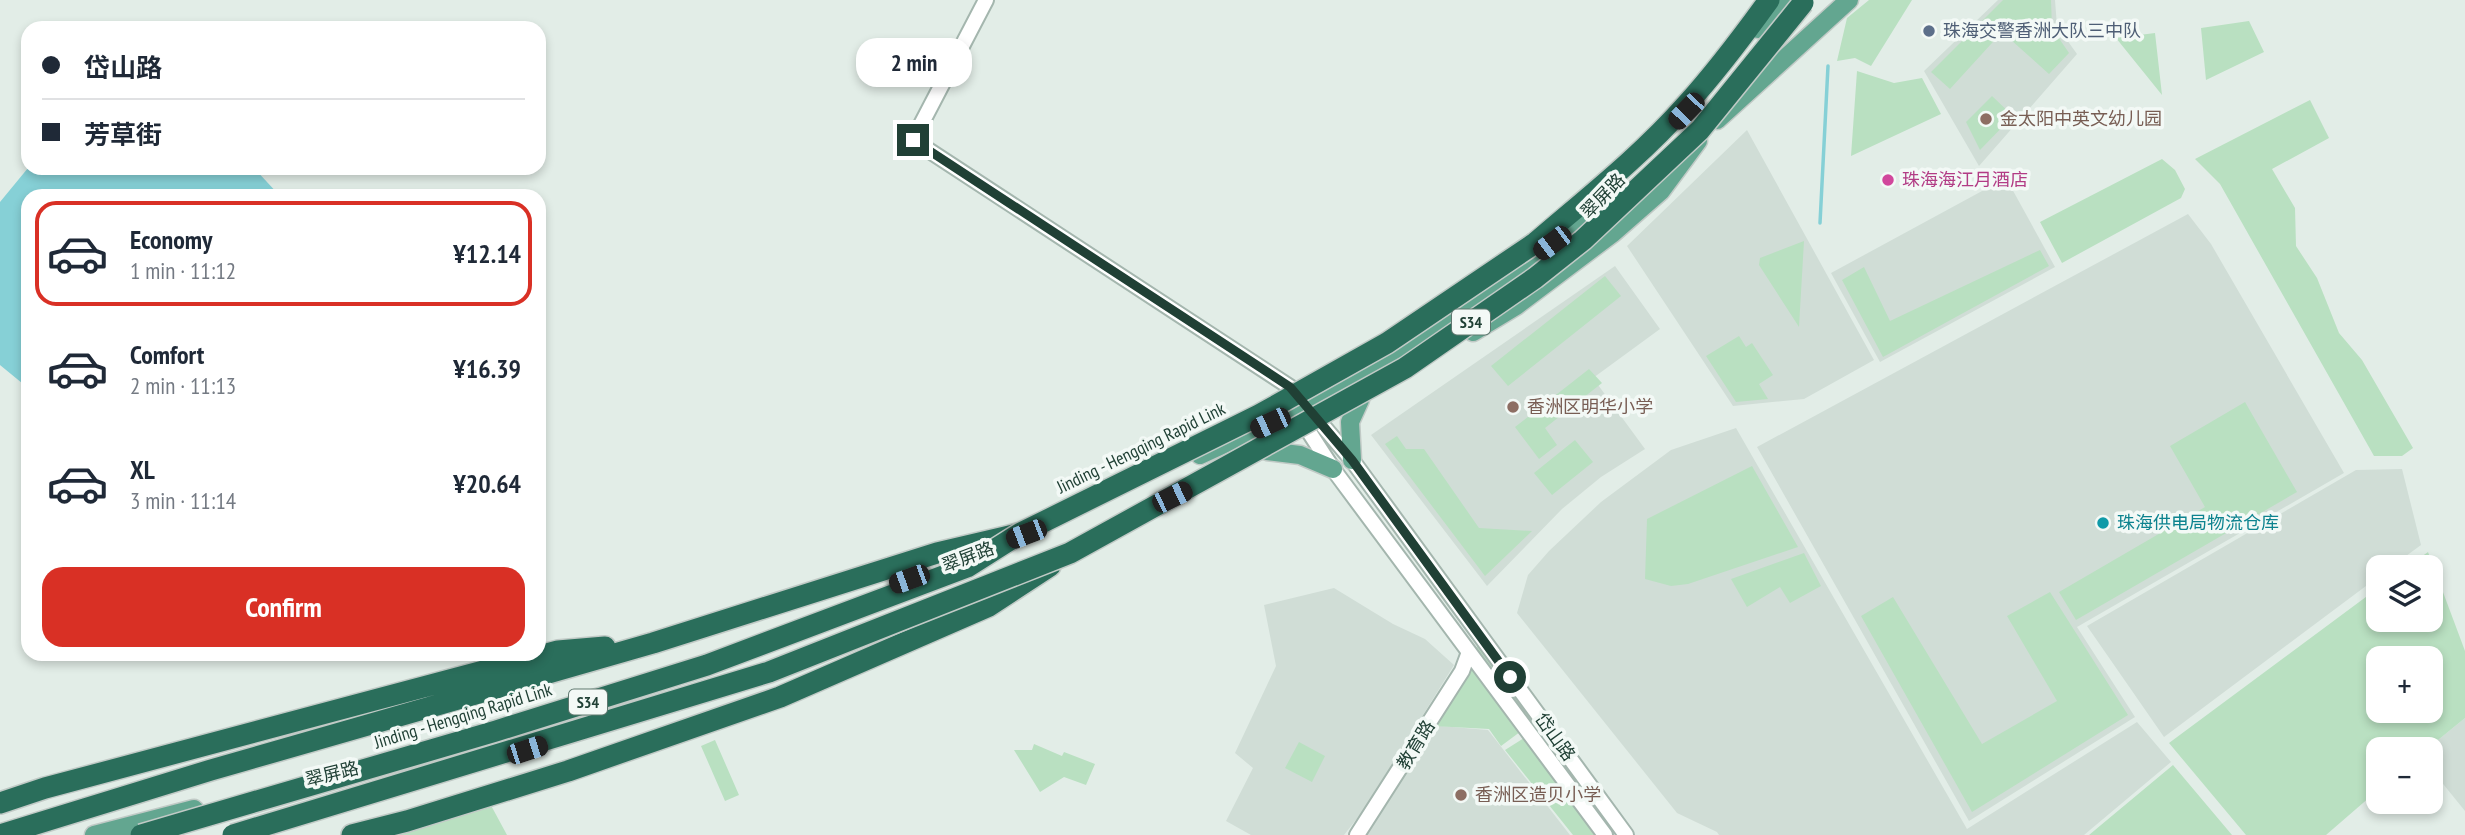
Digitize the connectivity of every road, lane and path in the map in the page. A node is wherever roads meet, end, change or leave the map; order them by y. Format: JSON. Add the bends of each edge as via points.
{"nodes":[{"id":1,"x":986,"y":0,"type":"edge"},
{"id":2,"x":1769,"y":0,"type":"edge"},
{"id":3,"x":1784,"y":0,"type":"edge"},
{"id":4,"x":1805,"y":0,"type":"edge"},
{"id":5,"x":1849,"y":0,"type":"edge"},
{"id":6,"x":1360,"y":400,"type":"junction"},
{"id":7,"x":1300,"y":409,"type":"junction"},
{"id":8,"x":1315,"y":427,"type":"junction"},
{"id":9,"x":1267,"y":451,"type":"junction"},
{"id":10,"x":1352,"y":460,"type":"junction"},
{"id":11,"x":1333,"y":469,"type":"junction"},
{"id":12,"x":1021,"y":533,"type":"junction"},
{"id":13,"x":1070,"y":553,"type":"junction"},
{"id":14,"x":653,"y":643,"type":"junction"},
{"id":15,"x":1469,"y":652,"type":"junction"},
{"id":16,"x":546,"y":654,"type":"edge"},
{"id":17,"x":521,"y":661,"type":"edge"},
{"id":18,"x":0,"y":803,"type":"edge"},
{"id":19,"x":0,"y":835,"type":"edge"},
{"id":20,"x":94,"y":835,"type":"edge"},
{"id":21,"x":141,"y":835,"type":"edge"},
{"id":22,"x":233,"y":835,"type":"edge"},
{"id":23,"x":247,"y":835,"type":"edge"},
{"id":24,"x":352,"y":835,"type":"edge"},
{"id":25,"x":1357,"y":835,"type":"edge"},
{"id":26,"x":1605,"y":835,"type":"edge"},
{"id":27,"x":1626,"y":835,"type":"edge"}],
"edges":[{"from":1,"to":7,"type":"street","name":"岱山路","via":[[913,140],[1290,387]]},
{"from":2,"to":12,"type":"highway","name":"Jinding - Hengqing Rapid Link","number":"S34","bridge":true,"via":[[1684,107],[1535,243],[1388,344],[1259,415]]},
{"from":3,"to":7,"type":"main road","name":"翠屏路","via":[[1573,228],[1480,297]]},
{"from":4,"to":13,"type":"highway","number":"S34","bridge":true,"via":[[1700,130],[1583,240],[1535,278],[1405,368]]},
{"from":5,"to":6,"type":"main road","name":"翠屏路","via":[[1708,128],[1661,191],[1613,233],[1516,306]]},
{"from":6,"to":8,"type":"main road","name":"翠屏路"},
{"from":6,"to":10,"type":"main road","via":[[1350,422]]},
{"from":7,"to":8,"type":"street","name":"岱山路"},
{"from":7,"to":20,"type":"main road","name":"翠屏路","via":[[1049,526],[668,669],[400,756]]},
{"from":8,"to":9,"type":"main road","name":"翠屏路"},
{"from":8,"to":10,"type":"street","name":"岱山路"},
{"from":8,"to":11,"type":"street","name":"岱山路"},
{"from":9,"to":11,"type":"main road","via":[[1300,455]]},
{"from":9,"to":23,"type":"main road","name":"翠屏路","via":[[1077,543],[894,619],[678,700]]},
{"from":10,"to":27,"type":"street","name":"岱山路"},
{"from":11,"to":15,"type":"street","name":"岱山路"},
{"from":12,"to":14,"type":"highway","via":[[937,553]]},
{"from":12,"to":21,"type":"highway","name":"Jinding - Hengqing Rapid Link","number":"S34","bridge":true,"via":[[967,567],[707,665]]},
{"from":13,"to":22,"type":"highway","number":"S34","bridge":true,"via":[[768,672]]},
{"from":13,"to":24,"type":"highway","bridge":true,"via":[[989,606],[780,697],[568,771]]},
{"from":14,"to":16,"type":"highway"},
{"from":14,"to":19,"type":"highway"},
{"from":15,"to":25,"type":"street","name":"教育路","via":[[1462,671]]},
{"from":15,"to":26,"type":"street","name":"岱山路"},
{"from":17,"to":18,"type":"highway"}]}
